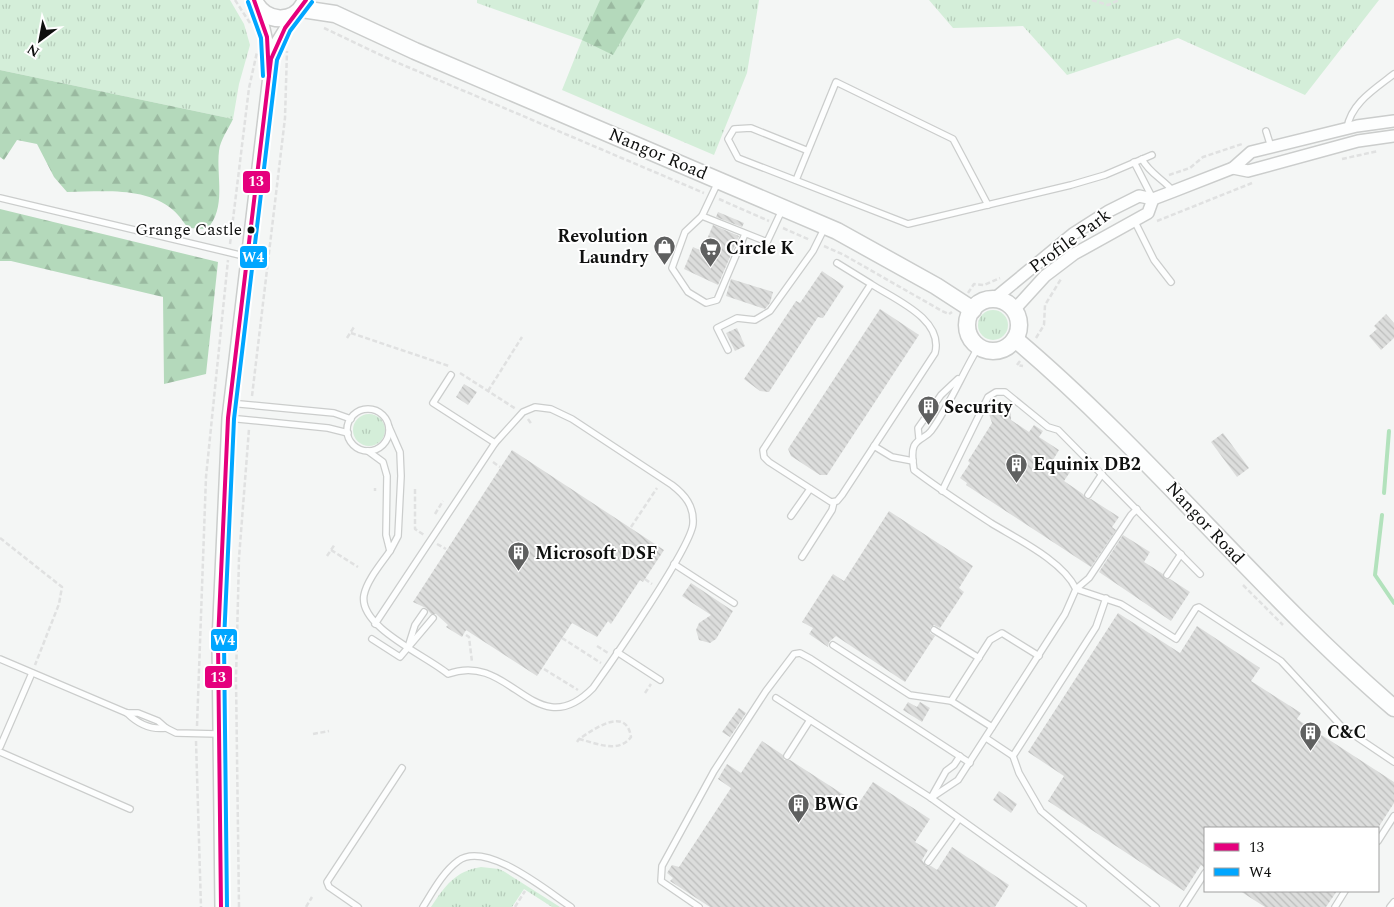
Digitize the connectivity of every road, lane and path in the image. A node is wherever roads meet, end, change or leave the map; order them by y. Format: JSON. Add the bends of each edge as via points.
{"nodes":[{"id":1,"x":235,"y":0,"type":"edge"},
{"id":2,"x":322,"y":0,"type":"edge"},
{"id":3,"x":1092,"y":0,"type":"edge"},
{"id":4,"x":1120,"y":0,"type":"edge"},
{"id":5,"x":257,"y":6,"type":"edge"},
{"id":6,"x":300,"y":8,"type":"edge"},
{"id":7,"x":335,"y":14,"type":"junction"},
{"id":8,"x":317,"y":25,"type":"dead end"},
{"id":9,"x":252,"y":28,"type":"dead end"},
{"id":10,"x":288,"y":46,"type":"dead end"},
{"id":11,"x":258,"y":49,"type":"dead end"},
{"id":12,"x":271,"y":59,"type":"junction"},
{"id":13,"x":1394,"y":74,"type":"edge"},
{"id":14,"x":1394,"y":121,"type":"edge"},
{"id":15,"x":1347,"y":128,"type":"junction"},
{"id":16,"x":1266,"y":131,"type":"dead end"},
{"id":17,"x":1394,"y":136,"type":"edge"},
{"id":18,"x":1271,"y":147,"type":"junction"},
{"id":19,"x":806,"y":150,"type":"junction"},
{"id":20,"x":1381,"y":150,"type":"dead end"},
{"id":21,"x":1152,"y":155,"type":"dead end"},
{"id":22,"x":1142,"y":159,"type":"junction"},
{"id":23,"x":1336,"y":160,"type":"dead end"},
{"id":24,"x":1134,"y":162,"type":"junction"},
{"id":25,"x":1233,"y":168,"type":"junction"},
{"id":26,"x":719,"y":180,"type":"junction"},
{"id":27,"x":796,"y":180,"type":"junction"},
{"id":28,"x":1258,"y":182,"type":"dead end"},
{"id":29,"x":1174,"y":191,"type":"junction"},
{"id":30,"x":711,"y":196,"type":"junction"},
{"id":31,"x":0,"y":198,"type":"edge"},
{"id":32,"x":1153,"y":199,"type":"junction"},
{"id":33,"x":988,"y":205,"type":"junction"},
{"id":34,"x":783,"y":208,"type":"junction"},
{"id":35,"x":702,"y":216,"type":"junction"},
{"id":36,"x":775,"y":224,"type":"junction"},
{"id":37,"x":1136,"y":224,"type":"junction"},
{"id":38,"x":825,"y":226,"type":"junction"},
{"id":39,"x":745,"y":234,"type":"junction"},
{"id":40,"x":817,"y":243,"type":"junction"},
{"id":41,"x":229,"y":248,"type":"dead end"},
{"id":42,"x":248,"y":257,"type":"junction"},
{"id":43,"x":228,"y":258,"type":"dead end"},
{"id":44,"x":837,"y":263,"type":"dead end"},
{"id":45,"x":1064,"y":275,"type":"dead end"},
{"id":46,"x":1171,"y":282,"type":"dead end"},
{"id":47,"x":871,"y":284,"type":"junction"},
{"id":48,"x":974,"y":284,"type":"dead end"},
{"id":49,"x":968,"y":292,"type":"dead end"},
{"id":50,"x":994,"y":299,"type":"junction"},
{"id":51,"x":1041,"y":300,"type":"dead end"},
{"id":52,"x":1045,"y":305,"type":"junction"},
{"id":53,"x":973,"y":310,"type":"junction"},
{"id":54,"x":1014,"y":310,"type":"junction"},
{"id":55,"x":950,"y":314,"type":"dead end"},
{"id":56,"x":354,"y":327,"type":"dead end"},
{"id":57,"x":522,"y":337,"type":"dead end"},
{"id":58,"x":347,"y":338,"type":"dead end"},
{"id":59,"x":1015,"y":339,"type":"junction"},
{"id":60,"x":1042,"y":344,"type":"dead end"},
{"id":61,"x":979,"y":346,"type":"junction"},
{"id":62,"x":728,"y":350,"type":"dead end"},
{"id":63,"x":1019,"y":361,"type":"dead end"},
{"id":64,"x":1017,"y":365,"type":"dead end"},
{"id":65,"x":450,"y":376,"type":"dead end"},
{"id":66,"x":961,"y":376,"type":"junction"},
{"id":67,"x":488,"y":391,"type":"dead end"},
{"id":68,"x":251,"y":400,"type":"dead end"},
{"id":69,"x":229,"y":403,"type":"junction"},
{"id":70,"x":228,"y":418,"type":"junction"},
{"id":71,"x":350,"y":419,"type":"junction"},
{"id":72,"x":249,"y":427,"type":"dead end"},
{"id":73,"x":389,"y":427,"type":"junction"},
{"id":74,"x":348,"y":433,"type":"junction"},
{"id":75,"x":920,"y":438,"type":"junction"},
{"id":76,"x":495,"y":443,"type":"junction"},
{"id":77,"x":874,"y":446,"type":"junction"},
{"id":78,"x":368,"y":451,"type":"junction"},
{"id":79,"x":492,"y":461,"type":"dead end"},
{"id":80,"x":913,"y":461,"type":"junction"},
{"id":81,"x":500,"y":467,"type":"dead end"},
{"id":82,"x":1102,"y":474,"type":"junction"},
{"id":83,"x":657,"y":488,"type":"dead end"},
{"id":84,"x":415,"y":489,"type":"dead end"},
{"id":85,"x":810,"y":489,"type":"junction"},
{"id":86,"x":942,"y":491,"type":"junction"},
{"id":87,"x":1088,"y":495,"type":"dead end"},
{"id":88,"x":443,"y":501,"type":"dead end"},
{"id":89,"x":834,"y":502,"type":"junction"},
{"id":90,"x":1137,"y":509,"type":"junction"},
{"id":91,"x":435,"y":514,"type":"dead end"},
{"id":92,"x":792,"y":516,"type":"dead end"},
{"id":93,"x":631,"y":528,"type":"dead end"},
{"id":94,"x":0,"y":538,"type":"edge"},
{"id":95,"x":431,"y":540,"type":"junction"},
{"id":96,"x":336,"y":544,"type":"dead end"},
{"id":97,"x":446,"y":549,"type":"dead end"},
{"id":98,"x":331,"y":550,"type":"junction"},
{"id":99,"x":390,"y":551,"type":"junction"},
{"id":100,"x":1181,"y":554,"type":"junction"},
{"id":101,"x":327,"y":556,"type":"dead end"},
{"id":102,"x":802,"y":557,"type":"dead end"},
{"id":103,"x":674,"y":564,"type":"junction"},
{"id":104,"x":358,"y":567,"type":"dead end"},
{"id":105,"x":1200,"y":574,"type":"dead end"},
{"id":106,"x":1167,"y":575,"type":"dead end"},
{"id":107,"x":645,"y":580,"type":"dead end"},
{"id":108,"x":653,"y":584,"type":"dead end"},
{"id":109,"x":1076,"y":589,"type":"junction"},
{"id":110,"x":1106,"y":598,"type":"junction"},
{"id":111,"x":734,"y":604,"type":"dead end"},
{"id":112,"x":424,"y":612,"type":"dead end"},
{"id":113,"x":433,"y":618,"type":"dead end"},
{"id":114,"x":375,"y":624,"type":"junction"},
{"id":115,"x":934,"y":630,"type":"dead end"},
{"id":116,"x":466,"y":635,"type":"dead end"},
{"id":117,"x":562,"y":638,"type":"dead end"},
{"id":118,"x":372,"y":639,"type":"dead end"},
{"id":119,"x":833,"y":645,"type":"dead end"},
{"id":120,"x":408,"y":646,"type":"junction"},
{"id":121,"x":597,"y":646,"type":"dead end"},
{"id":122,"x":617,"y":652,"type":"junction"},
{"id":123,"x":608,"y":653,"type":"dead end"},
{"id":124,"x":1039,"y":656,"type":"junction"},
{"id":125,"x":979,"y":658,"type":"junction"},
{"id":126,"x":0,"y":659,"type":"edge"},
{"id":127,"x":472,"y":662,"type":"dead end"},
{"id":128,"x":601,"y":664,"type":"dead end"},
{"id":129,"x":544,"y":668,"type":"dead end"},
{"id":130,"x":32,"y":673,"type":"junction"},
{"id":131,"x":660,"y":680,"type":"dead end"},
{"id":132,"x":578,"y":690,"type":"dead end"},
{"id":133,"x":776,"y":698,"type":"dead end"},
{"id":134,"x":951,"y":701,"type":"junction"},
{"id":135,"x":1394,"y":708,"type":"edge"},
{"id":136,"x":810,"y":720,"type":"junction"},
{"id":137,"x":196,"y":726,"type":"dead end"},
{"id":138,"x":992,"y":728,"type":"junction"},
{"id":139,"x":329,"y":731,"type":"dead end"},
{"id":140,"x":218,"y":734,"type":"junction"},
{"id":141,"x":313,"y":734,"type":"dead end"},
{"id":142,"x":986,"y":738,"type":"junction"},
{"id":143,"x":578,"y":741,"type":"joint"},
{"id":144,"x":196,"y":742,"type":"dead end"},
{"id":145,"x":0,"y":747,"type":"edge"},
{"id":146,"x":0,"y":752,"type":"edge"},
{"id":147,"x":787,"y":756,"type":"dead end"},
{"id":148,"x":960,"y":756,"type":"junction"},
{"id":149,"x":1013,"y":756,"type":"junction"},
{"id":150,"x":970,"y":762,"type":"junction"},
{"id":151,"x":1394,"y":762,"type":"edge"},
{"id":152,"x":402,"y":768,"type":"dead end"},
{"id":153,"x":931,"y":798,"type":"junction"},
{"id":154,"x":130,"y":809,"type":"dead end"},
{"id":155,"x":1394,"y":816,"type":"edge"},
{"id":156,"x":959,"y":819,"type":"junction"},
{"id":157,"x":1379,"y":839,"type":"edge"},
{"id":158,"x":928,"y":862,"type":"dead end"},
{"id":159,"x":1204,"y":876,"type":"edge"},
{"id":160,"x":525,"y":891,"type":"dead end"},
{"id":161,"x":1344,"y":892,"type":"edge"},
{"id":162,"x":312,"y":897,"type":"dead end"},
{"id":163,"x":1394,"y":902,"type":"edge"},
{"id":164,"x":201,"y":907,"type":"edge"},
{"id":165,"x":220,"y":907,"type":"edge"},
{"id":166,"x":239,"y":907,"type":"edge"},
{"id":167,"x":306,"y":907,"type":"edge"},
{"id":168,"x":358,"y":907,"type":"edge"},
{"id":169,"x":423,"y":907,"type":"edge"},
{"id":170,"x":515,"y":907,"type":"edge"},
{"id":171,"x":571,"y":907,"type":"edge"},
{"id":172,"x":698,"y":907,"type":"edge"},
{"id":173,"x":1082,"y":907,"type":"edge"},
{"id":174,"x":1156,"y":907,"type":"edge"},
{"id":175,"x":1183,"y":907,"type":"edge"},
{"id":176,"x":1335,"y":907,"type":"edge"},
{"id":177,"x":1390,"y":907,"type":"edge"}],
"edges":[{"from":1,"to":9,"type":"path"},
{"from":2,"to":7,"type":"main road","name":"Nangor Road"},
{"from":3,"to":4,"type":"path","via":[[1108,5]]},
{"from":5,"to":6,"type":"main road","name":"Nangor Road","via":[[276,19]]},
{"from":5,"to":12,"type":"street"},
{"from":6,"to":7,"type":"main road","name":"Nangor Road"},
{"from":6,"to":12,"type":"street","via":[[277,42]]},
{"from":7,"to":26,"type":"main road","name":"Nangor Road"},
{"from":8,"to":30,"type":"path","via":[[389,59]]},
{"from":10,"to":68,"type":"path","via":[[285,118]]},
{"from":11,"to":41,"type":"path"},
{"from":12,"to":42,"type":"street"},
{"from":13,"to":15,"type":"lane","via":[[1350,113]]},
{"from":14,"to":15,"type":"street","name":"Profile Park"},
{"from":15,"to":18,"type":"street","name":"Profile Park"},
{"from":16,"to":18,"type":"lane"},
{"from":17,"to":25,"type":"street","name":"Profile Park","via":[[1358,141],[1248,171]]},
{"from":18,"to":25,"type":"street","name":"Profile Park","via":[[1251,152]]},
{"from":19,"to":27,"type":"lane"},
{"from":19,"to":27,"type":"lane","via":[[751,128],[734,129],[728,139],[738,158]]},
{"from":19,"to":33,"type":"lane","via":[[836,82],[953,139]]},
{"from":20,"to":23,"type":"path"},
{"from":21,"to":22,"type":"lane"},
{"from":22,"to":24,"type":"lane"},
{"from":22,"to":29,"type":"lane"},
{"from":24,"to":32,"type":"lane"},
{"from":24,"to":33,"type":"lane","via":[[1105,175]]},
{"from":25,"to":29,"type":"street","name":"Profile Park"},
{"from":26,"to":30,"type":"lane"},
{"from":26,"to":34,"type":"main road","name":"Nangor Road"},
{"from":27,"to":33,"type":"lane","via":[[908,224]]},
{"from":28,"to":37,"type":"path"},
{"from":29,"to":32,"type":"street","name":"Profile Park"},
{"from":30,"to":35,"type":"lane"},
{"from":30,"to":36,"type":"path"},
{"from":31,"to":42,"type":"lane"},
{"from":32,"to":37,"type":"street","name":"Profile Park","via":[[1148,213]]},
{"from":32,"to":50,"type":"street","name":"Profile Park","via":[[1139,196],[1109,211],[1074,234]]},
{"from":34,"to":36,"type":"lane"},
{"from":34,"to":38,"type":"main road","name":"Nangor Road"},
{"from":35,"to":39,"type":"lane"},
{"from":35,"to":39,"type":"lane","via":[[685,232],[672,268],[688,292],[706,303],[717,300]]},
{"from":36,"to":39,"type":"lane","via":[[767,242]]},
{"from":36,"to":40,"type":"path"},
{"from":37,"to":46,"type":"lane","via":[[1154,260]]},
{"from":37,"to":54,"type":"street","name":"Profile Park","via":[[1074,254],[1045,276]]},
{"from":38,"to":40,"type":"lane"},
{"from":38,"to":53,"type":"main road","name":"Nangor Road","via":[[894,261]]},
{"from":40,"to":55,"type":"path"},
{"from":40,"to":62,"type":"lane","via":[[770,311],[755,320],[737,318],[717,328]]},
{"from":42,"to":69,"type":"street"},
{"from":43,"to":137,"type":"path","via":[[206,477]]},
{"from":44,"to":47,"type":"lane"},
{"from":45,"to":52,"type":"path"},
{"from":47,"to":77,"type":"lane","via":[[923,318],[931,328],[937,346]]},
{"from":47,"to":85,"type":"lane","via":[[763,450],[769,462]]},
{"from":48,"to":49,"type":"path"},
{"from":50,"to":53,"type":"main road","via":[[982,302]]},
{"from":50,"to":54,"type":"main road","via":[[1009,304]]},
{"from":51,"to":52,"type":"path"},
{"from":52,"to":60,"type":"path","via":[[1044,325],[1035,338]]},
{"from":53,"to":61,"type":"main road","via":[[969,317],[969,333]]},
{"from":54,"to":59,"type":"main road","via":[[1019,324]]},
{"from":56,"to":58,"type":"path"},
{"from":57,"to":67,"type":"path"},
{"from":59,"to":61,"type":"main road","via":[[1010,345],[994,351]]},
{"from":59,"to":135,"type":"main road","name":"Nangor Road","via":[[1111,426],[1255,577]]},
{"from":61,"to":66,"type":"lane"},
{"from":63,"to":64,"type":"path"},
{"from":65,"to":76,"type":"lane","via":[[433,403]]},
{"from":66,"to":75,"type":"lane","via":[[929,434]]},
{"from":66,"to":75,"type":"lane","via":[[941,395],[918,428]]},
{"from":69,"to":70,"type":"street"},
{"from":69,"to":71,"type":"lane","via":[[334,413]]},
{"from":70,"to":74,"type":"lane"},
{"from":70,"to":140,"type":"street","via":[[221,540]]},
{"from":71,"to":73,"type":"lane","via":[[362,410],[376,411],[387,420]]},
{"from":71,"to":74,"type":"lane"},
{"from":72,"to":166,"type":"path","via":[[239,558],[236,679]]},
{"from":73,"to":78,"type":"lane","via":[[381,447]]},
{"from":73,"to":99,"type":"lane","via":[[400,452],[401,476],[398,536]]},
{"from":74,"to":78,"type":"lane","via":[[354,446]]},
{"from":75,"to":80,"type":"lane","via":[[913,448]]},
{"from":76,"to":95,"type":"lane"},
{"from":76,"to":103,"type":"lane","via":[[523,412],[535,407],[551,409],[572,419],[672,485],[684,495],[692,509],[694,525]]},
{"from":77,"to":80,"type":"lane","via":[[892,457]]},
{"from":77,"to":89,"type":"lane"},
{"from":78,"to":99,"type":"lane","via":[[383,462],[387,476],[386,535]]},
{"from":79,"to":81,"type":"path"},
{"from":80,"to":86,"type":"lane","via":[[914,470]]},
{"from":82,"to":86,"type":"lane","via":[[1058,430],[1048,427],[1005,392],[996,392],[988,396],[981,408]]},
{"from":82,"to":87,"type":"lane"},
{"from":82,"to":90,"type":"lane"},
{"from":83,"to":93,"type":"path"},
{"from":84,"to":95,"type":"path","via":[[415,529]]},
{"from":85,"to":89,"type":"lane"},
{"from":85,"to":92,"type":"lane"},
{"from":86,"to":109,"type":"lane","via":[[1053,562]]},
{"from":88,"to":91,"type":"path"},
{"from":89,"to":102,"type":"lane"},
{"from":90,"to":100,"type":"lane"},
{"from":90,"to":109,"type":"lane","via":[[1089,578]]},
{"from":94,"to":130,"type":"path","via":[[62,587],[59,604]]},
{"from":95,"to":97,"type":"path"},
{"from":95,"to":114,"type":"lane"},
{"from":96,"to":98,"type":"path"},
{"from":98,"to":101,"type":"path"},
{"from":98,"to":104,"type":"path"},
{"from":99,"to":114,"type":"lane","via":[[366,588],[364,597],[364,608]]},
{"from":100,"to":105,"type":"lane"},
{"from":100,"to":106,"type":"lane"},
{"from":103,"to":111,"type":"lane"},
{"from":103,"to":122,"type":"lane"},
{"from":107,"to":108,"type":"path"},
{"from":109,"to":110,"type":"lane"},
{"from":109,"to":124,"type":"lane","via":[[1066,614]]},
{"from":110,"to":149,"type":"lane","via":[[1096,627]]},
{"from":110,"to":151,"type":"lane","via":[[1176,639],[1199,607],[1281,661],[1342,727]]},
{"from":112,"to":120,"type":"lane","via":[[415,625]]},
{"from":113,"to":120,"type":"lane"},
{"from":114,"to":120,"type":"lane"},
{"from":115,"to":125,"type":"lane"},
{"from":116,"to":127,"type":"path"},
{"from":117,"to":128,"type":"path"},
{"from":118,"to":120,"type":"lane","via":[[400,657]]},
{"from":119,"to":134,"type":"lane","via":[[910,695]]},
{"from":120,"to":122,"type":"lane","via":[[448,674],[485,671],[540,705],[559,708],[573,705],[589,692]]},
{"from":121,"to":123,"type":"path"},
{"from":122,"to":131,"type":"lane"},
{"from":124,"to":125,"type":"lane","via":[[1002,633],[990,640]]},
{"from":124,"to":138,"type":"lane"},
{"from":125,"to":134,"type":"lane"},
{"from":126,"to":130,"type":"lane"},
{"from":129,"to":132,"type":"path"},
{"from":130,"to":140,"type":"lane","via":[[127,713],[138,713],[158,721],[166,728],[186,734]]},
{"from":130,"to":145,"type":"lane"},
{"from":133,"to":136,"type":"lane"},
{"from":134,"to":138,"type":"lane"},
{"from":136,"to":147,"type":"lane"},
{"from":136,"to":153,"type":"lane"},
{"from":138,"to":142,"type":"lane"},
{"from":139,"to":141,"type":"path"},
{"from":140,"to":165,"type":"street"},
{"from":142,"to":149,"type":"lane"},
{"from":142,"to":150,"type":"lane"},
{"from":143,"to":143,"type":"path","via":[[607,721],[618,722],[630,730],[631,737],[626,744],[618,746]]},
{"from":144,"to":164,"type":"path"},
{"from":146,"to":154,"type":"lane"},
{"from":148,"to":150,"type":"lane"},
{"from":148,"to":153,"type":"lane","via":[[946,770]]},
{"from":148,"to":172,"type":"lane","via":[[811,659],[794,654],[714,770],[662,866],[661,881]]},
{"from":149,"to":174,"type":"lane","via":[[1041,811]]},
{"from":150,"to":153,"type":"lane","via":[[958,780]]},
{"from":152,"to":168,"type":"lane","via":[[327,882],[329,887]]},
{"from":153,"to":156,"type":"lane"},
{"from":155,"to":157,"type":"lane"},
{"from":156,"to":158,"type":"lane"},
{"from":156,"to":173,"type":"lane"},
{"from":159,"to":175,"type":"lane"},
{"from":160,"to":170,"type":"path"},
{"from":161,"to":176,"type":"lane"},
{"from":162,"to":167,"type":"path"},
{"from":163,"to":177,"type":"lane"},
{"from":169,"to":171,"type":"lane","via":[[445,875],[458,861],[468,856],[482,856],[504,864]]}]}
